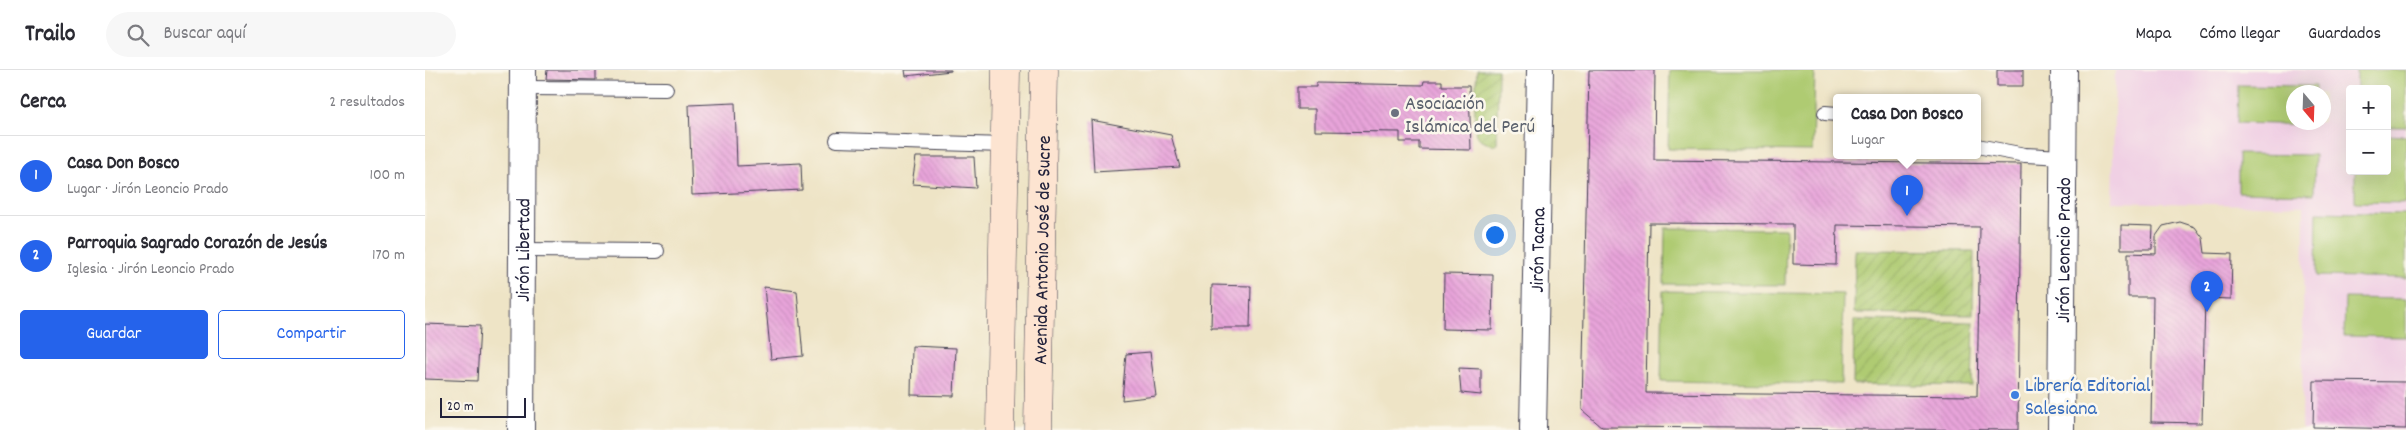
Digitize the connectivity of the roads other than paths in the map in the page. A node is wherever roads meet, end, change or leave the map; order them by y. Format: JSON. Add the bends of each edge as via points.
{"nodes":[{"id":1,"x":1006,"y":70,"type":"edge"},
{"id":2,"x":1045,"y":70,"type":"edge"},
{"id":3,"x":1540,"y":70,"type":"edge"},
{"id":4,"x":2064,"y":70,"type":"edge"},
{"id":5,"x":523,"y":79,"type":"edge"},
{"id":6,"x":666,"y":89,"type":"dead end"},
{"id":7,"x":837,"y":140,"type":"dead end"},
{"id":8,"x":1005,"y":145,"type":"junction"},
{"id":9,"x":1981,"y":147,"type":"edge"},
{"id":10,"x":2063,"y":157,"type":"junction"},
{"id":11,"x":522,"y":250,"type":"junction"},
{"id":12,"x":657,"y":252,"type":"dead end"},
{"id":13,"x":521,"y":430,"type":"edge"},
{"id":14,"x":1000,"y":430,"type":"edge"},
{"id":15,"x":1038,"y":430,"type":"edge"},
{"id":16,"x":1533,"y":430,"type":"edge"},
{"id":17,"x":2061,"y":430,"type":"edge"}],
"edges":[{"from":1,"to":8,"type":"main road","name":"Avenida Antonio José de Sucre"},
{"from":2,"to":15,"type":"main road","name":"Avenida Antonio José de Sucre"},
{"from":3,"to":16,"type":"street","name":"Jirón Tacna"},
{"from":4,"to":10,"type":"street","name":"Jirón Leoncio Prado"},
{"from":5,"to":6,"type":"lane"},
{"from":5,"to":11,"type":"street","name":"Jirón Libertad"},
{"from":7,"to":8,"type":"lane"},
{"from":8,"to":14,"type":"main road","name":"Avenida Antonio José de Sucre"},
{"from":9,"to":10,"type":"lane","via":[[2025,155]]},
{"from":10,"to":17,"type":"street","name":"Jirón Leoncio Prado"},
{"from":11,"to":12,"type":"lane"},
{"from":11,"to":13,"type":"street","name":"Jirón Libertad"}]}
